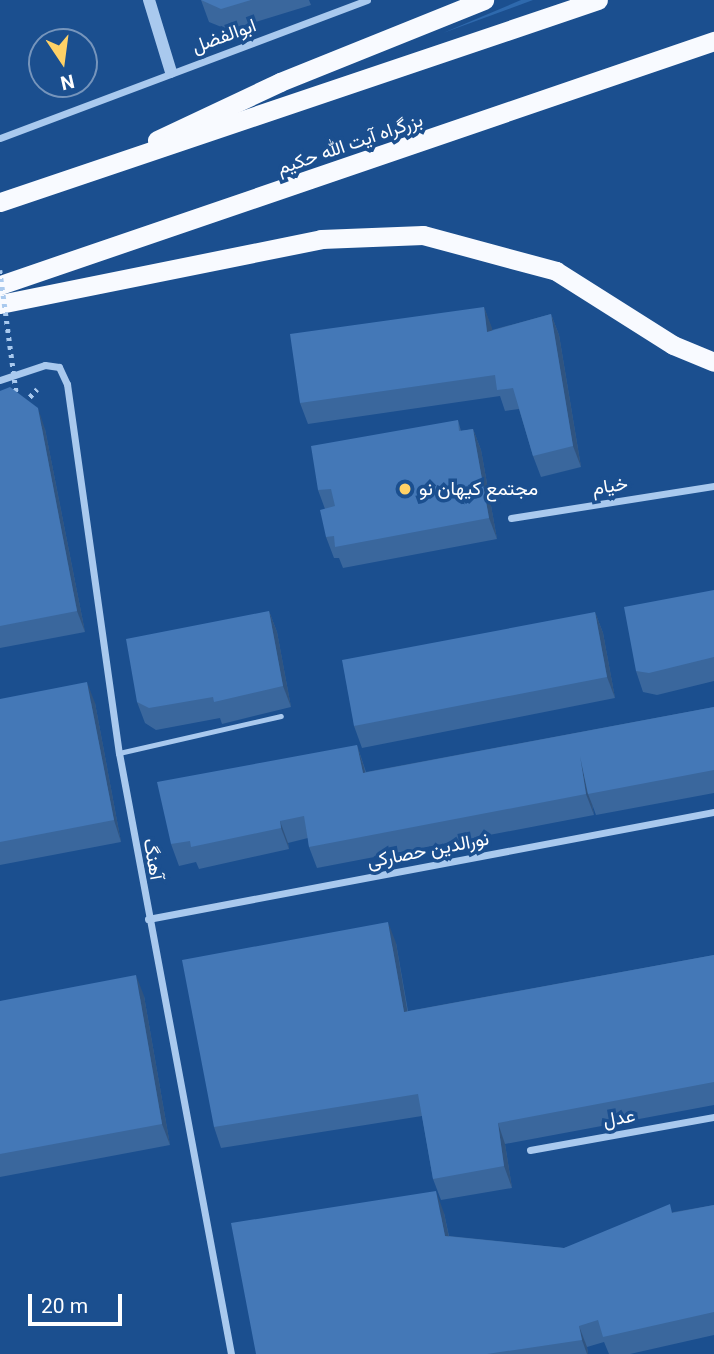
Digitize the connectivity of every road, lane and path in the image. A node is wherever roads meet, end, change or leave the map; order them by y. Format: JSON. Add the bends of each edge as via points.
{"nodes":[{"id":1,"x":149,"y":0,"type":"edge"},
{"id":2,"x":367,"y":0,"type":"edge"},
{"id":3,"x":484,"y":0,"type":"edge"},
{"id":4,"x":598,"y":0,"type":"edge"},
{"id":5,"x":714,"y":41,"type":"edge"},
{"id":6,"x":171,"y":72,"type":"junction"},
{"id":7,"x":0,"y":138,"type":"edge"},
{"id":8,"x":71,"y":180,"type":"junction"},
{"id":9,"x":0,"y":202,"type":"edge"},
{"id":10,"x":0,"y":270,"type":"edge"},
{"id":11,"x":0,"y":285,"type":"edge"},
{"id":12,"x":0,"y":304,"type":"edge"},
{"id":13,"x":714,"y":362,"type":"edge"},
{"id":14,"x":0,"y":380,"type":"edge"},
{"id":15,"x":18,"y":408,"type":"edge"},
{"id":16,"x":714,"y":486,"type":"edge"},
{"id":17,"x":511,"y":518,"type":"dead end"},
{"id":18,"x":281,"y":716,"type":"edge"},
{"id":19,"x":119,"y":753,"type":"junction"},
{"id":20,"x":714,"y":812,"type":"edge"},
{"id":21,"x":148,"y":919,"type":"junction"},
{"id":22,"x":714,"y":1117,"type":"edge"},
{"id":23,"x":530,"y":1150,"type":"edge"},
{"id":24,"x":231,"y":1354,"type":"edge"}],
"edges":[{"from":1,"to":6,"type":"street"},
{"from":2,"to":6,"type":"street","name":"ابوالفضل"},
{"from":3,"to":8,"type":"highway","via":[[280,82]]},
{"from":4,"to":8,"type":"highway"},
{"from":5,"to":11,"type":"highway","name":"بزرگراه آیت الله حکیم"},
{"from":6,"to":7,"type":"street","name":"ابوالفضل"},
{"from":8,"to":9,"type":"highway"},
{"from":10,"to":15,"type":"path","bridge":true},
{"from":12,"to":13,"type":"highway","via":[[321,239],[423,235],[555,271],[673,345]]},
{"from":14,"to":19,"type":"street","name":"آهنگ","via":[[60,367],[67,384]]},
{"from":16,"to":17,"type":"street","name":"خیام"},
{"from":18,"to":19,"type":"lane"},
{"from":19,"to":21,"type":"street","name":"آهنگ"},
{"from":20,"to":21,"type":"street","name":"نورالدین حصارکی"},
{"from":21,"to":24,"type":"street","name":"آهنگ"},
{"from":22,"to":23,"type":"street","name":"عدل"}]}
